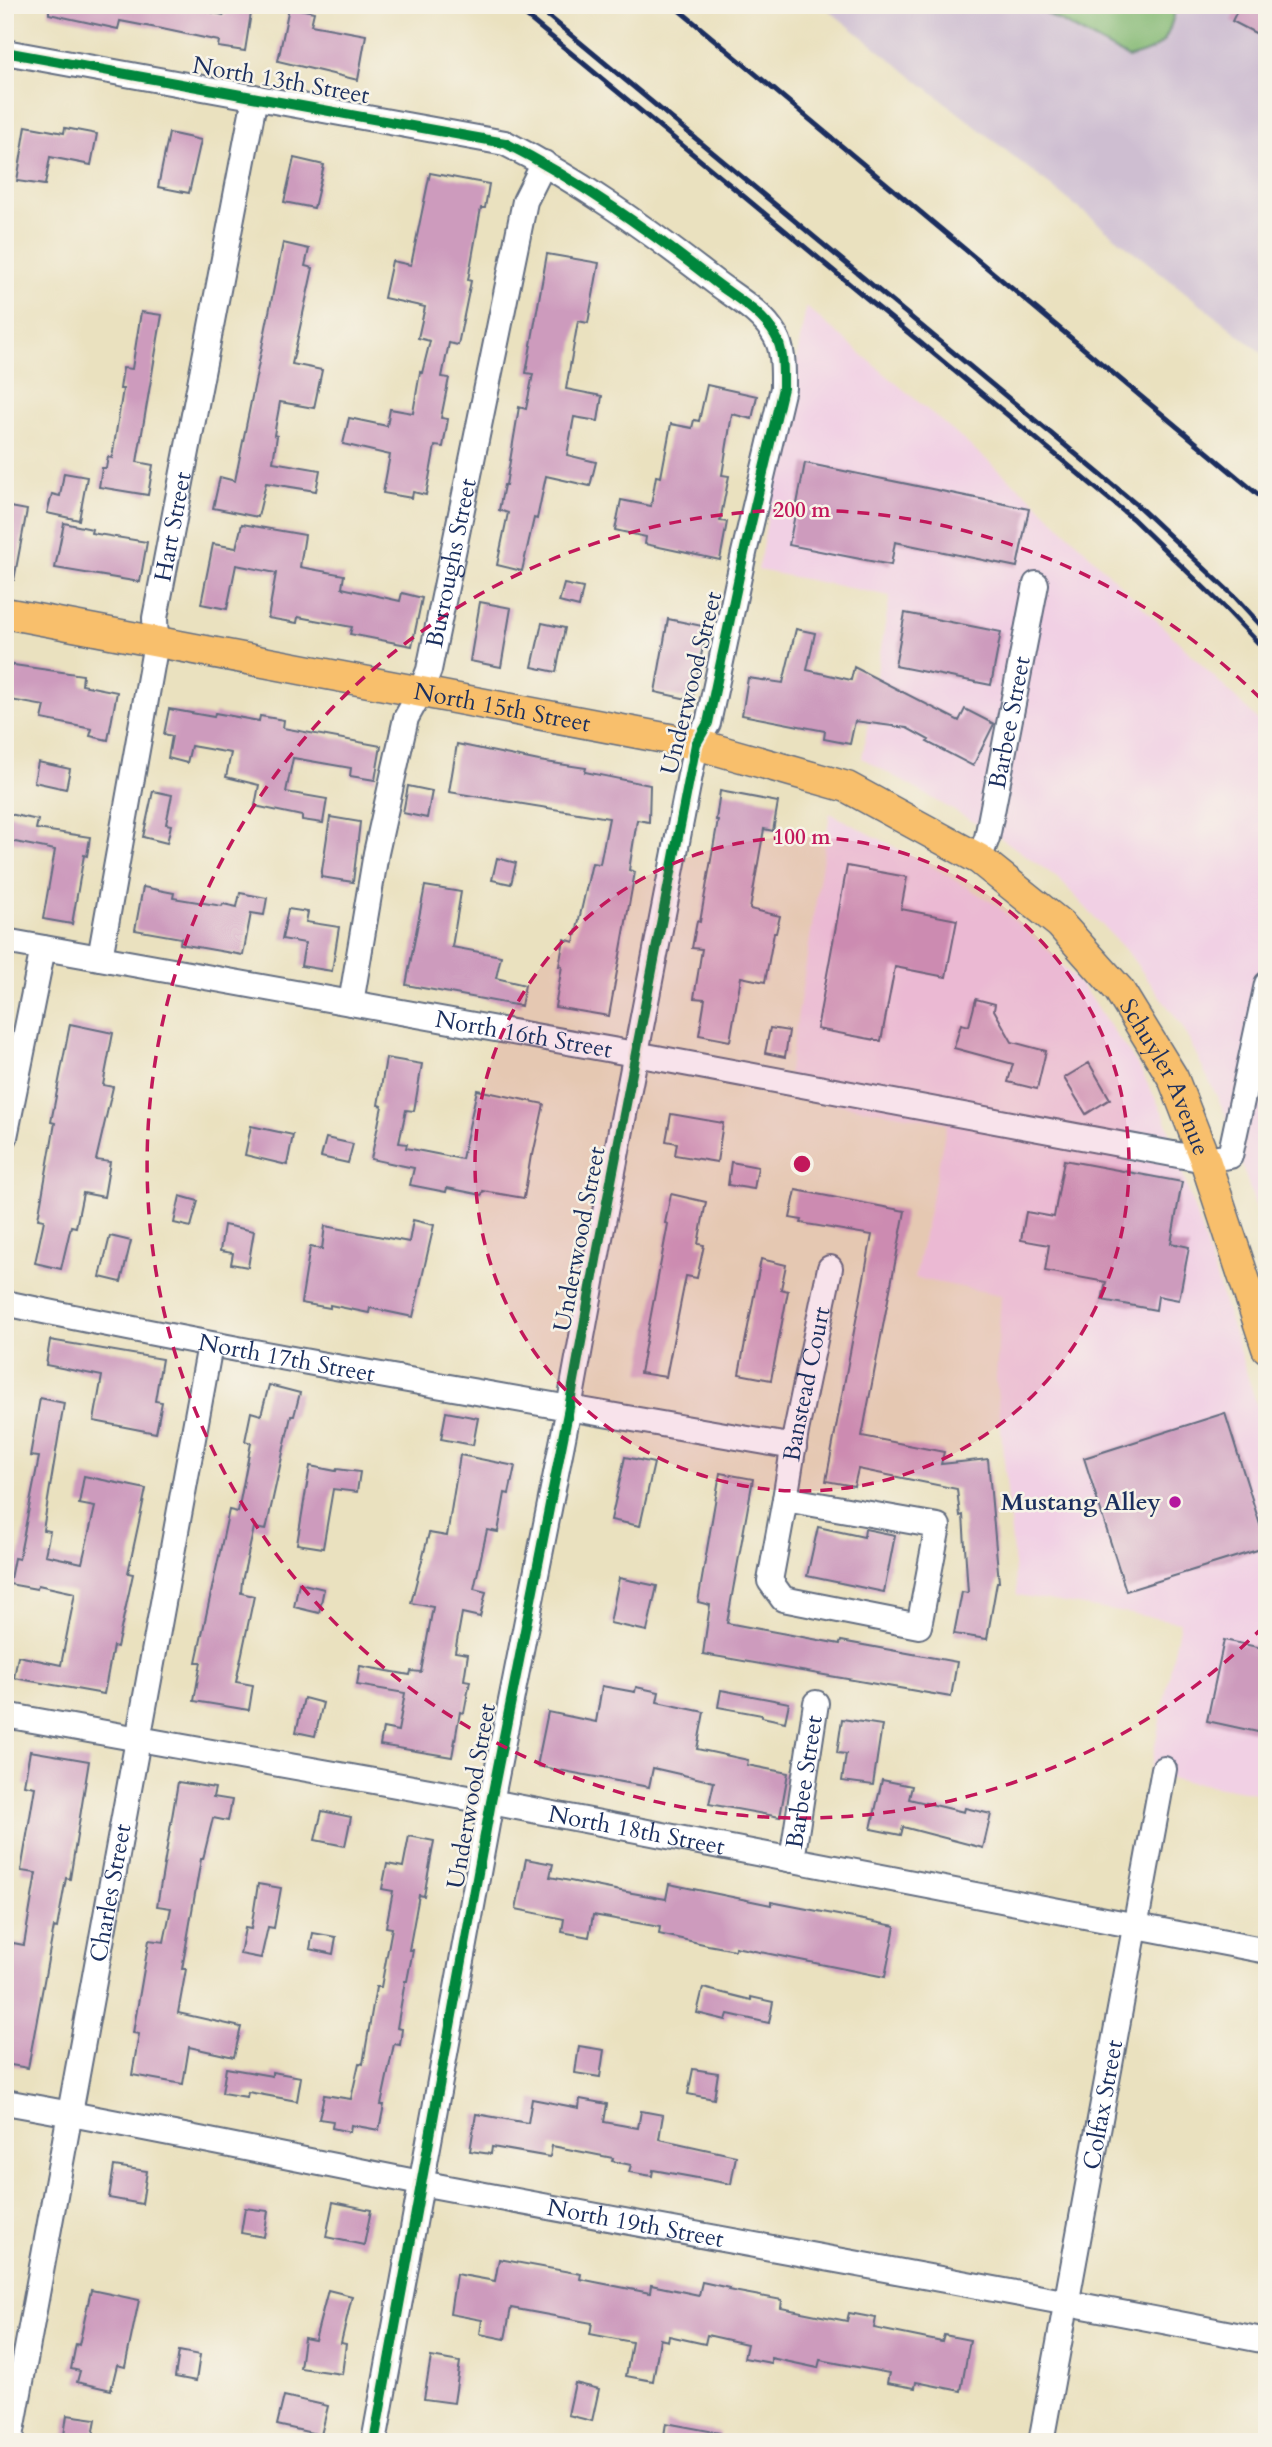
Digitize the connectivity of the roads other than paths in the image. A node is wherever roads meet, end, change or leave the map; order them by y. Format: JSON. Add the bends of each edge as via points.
{"nodes":[{"id":1,"x":5,"y":52,"type":"edge"},
{"id":2,"x":255,"y":97,"type":"junction"},
{"id":3,"x":544,"y":163,"type":"junction"},
{"id":4,"x":1036,"y":584,"type":"dead end"},
{"id":5,"x":5,"y":613,"type":"edge"},
{"id":6,"x":156,"y":643,"type":"junction"},
{"id":7,"x":421,"y":693,"type":"junction"},
{"id":8,"x":695,"y":744,"type":"junction"},
{"id":9,"x":979,"y":859,"type":"junction"},
{"id":10,"x":5,"y":941,"type":"edge"},
{"id":11,"x":43,"y":948,"type":"junction"},
{"id":12,"x":100,"y":958,"type":"junction"},
{"id":13,"x":1267,"y":984,"type":"edge"},
{"id":14,"x":351,"y":1003,"type":"junction"},
{"id":15,"x":635,"y":1054,"type":"junction"},
{"id":16,"x":5,"y":1138,"type":"edge"},
{"id":17,"x":1205,"y":1160,"type":"junction"},
{"id":18,"x":830,"y":1268,"type":"dead end"},
{"id":19,"x":5,"y":1303,"type":"edge"},
{"id":20,"x":210,"y":1345,"type":"junction"},
{"id":21,"x":1267,"y":1348,"type":"edge"},
{"id":22,"x":569,"y":1408,"type":"junction"},
{"id":23,"x":794,"y":1447,"type":"junction"},
{"id":24,"x":786,"y":1499,"type":"junction"},
{"id":25,"x":816,"y":1703,"type":"dead end"},
{"id":26,"x":5,"y":1715,"type":"edge"},
{"id":27,"x":137,"y":1738,"type":"junction"},
{"id":28,"x":1164,"y":1769,"type":"dead end"},
{"id":29,"x":491,"y":1802,"type":"junction"},
{"id":30,"x":792,"y":1860,"type":"junction"},
{"id":31,"x":1136,"y":1926,"type":"junction"},
{"id":32,"x":1267,"y":1951,"type":"edge"},
{"id":33,"x":5,"y":2102,"type":"edge"},
{"id":34,"x":71,"y":2114,"type":"junction"},
{"id":35,"x":422,"y":2183,"type":"junction"},
{"id":36,"x":1066,"y":2301,"type":"junction"},
{"id":37,"x":1267,"y":2341,"type":"edge"},
{"id":38,"x":10,"y":2442,"type":"edge"},
{"id":39,"x":374,"y":2442,"type":"edge"},
{"id":40,"x":1041,"y":2442,"type":"edge"}],
"edges":[{"from":1,"to":2,"type":"street","name":"North 13th Street"},
{"from":2,"to":3,"type":"street","name":"North 13th Street","via":[[505,143]]},
{"from":2,"to":6,"type":"street","name":"Hart Street","via":[[155,618]]},
{"from":3,"to":7,"type":"street","name":"Burroughs Street","via":[[525,201]]},
{"from":3,"to":8,"type":"street","name":"Underwood Street","via":[[674,250],[765,320],[777,338],[783,388],[708,723]]},
{"from":4,"to":9,"type":"street","name":"Barbee Street","via":[[987,838]]},
{"from":5,"to":6,"type":"main road","name":"North 15th Street"},
{"from":6,"to":7,"type":"main road","name":"North 15th Street"},
{"from":6,"to":12,"type":"street","name":"Hart Street"},
{"from":7,"to":8,"type":"main road","name":"North 15th Street"},
{"from":7,"to":14,"type":"street","name":"Burroughs Street","via":[[406,718],[376,853]]},
{"from":8,"to":9,"type":"main road","name":"North 15th Street","via":[[847,787]]},
{"from":8,"to":15,"type":"street","name":"Underwood Street"},
{"from":9,"to":17,"type":"main road","name":"Schuyler Avenue","via":[[1060,924],[1119,990],[1173,1078]]},
{"from":10,"to":11,"type":"street","name":"North 16th Street"},
{"from":11,"to":12,"type":"street","name":"North 16th Street"},
{"from":11,"to":16,"type":"street"},
{"from":12,"to":14,"type":"street","name":"North 16th Street"},
{"from":13,"to":17,"type":"street","via":[[1230,1156]]},
{"from":14,"to":15,"type":"street","name":"North 16th Street"},
{"from":15,"to":17,"type":"street","name":"North 16th Street"},
{"from":15,"to":22,"type":"street","name":"Underwood Street"},
{"from":17,"to":21,"type":"main road","name":"Schuyler Avenue"},
{"from":18,"to":23,"type":"street","name":"Banstead Court"},
{"from":19,"to":20,"type":"street","name":"North 17th Street"},
{"from":20,"to":22,"type":"street","name":"North 17th Street"},
{"from":20,"to":27,"type":"street","name":"Charles Street"},
{"from":22,"to":23,"type":"street","name":"North 17th Street"},
{"from":22,"to":29,"type":"street","name":"Underwood Street"},
{"from":23,"to":24,"type":"street","name":"Banstead Court"},
{"from":24,"to":24,"type":"street","name":"Banstead Court","via":[[770,1581],[783,1599],[919,1626],[938,1527]]},
{"from":25,"to":30,"type":"street","name":"Barbee Street"},
{"from":26,"to":27,"type":"street","name":"North 18th Street"},
{"from":27,"to":29,"type":"street","name":"North 18th Street"},
{"from":27,"to":34,"type":"street","name":"Charles Street"},
{"from":28,"to":31,"type":"street","name":"Colfax Street"},
{"from":29,"to":30,"type":"street","name":"North 18th Street"},
{"from":29,"to":35,"type":"street","name":"Underwood Street"},
{"from":30,"to":31,"type":"street","name":"North 18th Street"},
{"from":31,"to":32,"type":"street","name":"North 18th Street"},
{"from":31,"to":36,"type":"street","name":"Colfax Street"},
{"from":33,"to":34,"type":"street","name":"North 19th Street"},
{"from":34,"to":35,"type":"street","name":"North 19th Street"},
{"from":34,"to":38,"type":"street","name":"Charles Street"},
{"from":35,"to":36,"type":"street","name":"North 19th Street"},
{"from":35,"to":39,"type":"street","name":"Underwood Street"},
{"from":36,"to":37,"type":"street","name":"North 19th Street"},
{"from":36,"to":40,"type":"street","name":"Colfax Street"}]}
